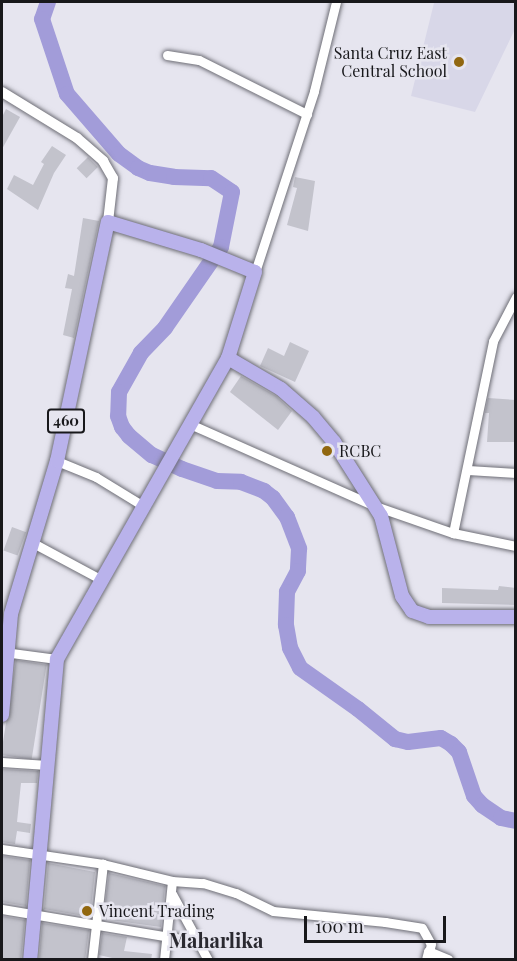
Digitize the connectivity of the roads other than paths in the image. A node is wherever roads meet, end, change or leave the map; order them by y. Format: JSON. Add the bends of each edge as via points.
{"nodes":[{"id":1,"x":336,"y":2,"type":"edge"},
{"id":2,"x":167,"y":55,"type":"dead end"},
{"id":3,"x":2,"y":92,"type":"edge"},
{"id":4,"x":307,"y":114,"type":"junction"},
{"id":5,"x":108,"y":222,"type":"junction"},
{"id":6,"x":255,"y":272,"type":"junction"},
{"id":7,"x":516,"y":297,"type":"edge"},
{"id":8,"x":228,"y":358,"type":"junction"},
{"id":9,"x":192,"y":425,"type":"junction"},
{"id":10,"x":57,"y":460,"type":"junction"},
{"id":11,"x":468,"y":471,"type":"junction"},
{"id":12,"x":516,"y":473,"type":"edge"},
{"id":13,"x":375,"y":506,"type":"junction"},
{"id":14,"x":145,"y":507,"type":"junction"},
{"id":15,"x":453,"y":533,"type":"junction"},
{"id":16,"x":33,"y":543,"type":"junction"},
{"id":17,"x":516,"y":546,"type":"edge"},
{"id":18,"x":102,"y":580,"type":"junction"},
{"id":19,"x":516,"y":617,"type":"edge"},
{"id":20,"x":5,"y":652,"type":"edge"},
{"id":21,"x":57,"y":659,"type":"junction"},
{"id":22,"x":2,"y":715,"type":"edge"},
{"id":23,"x":2,"y":762,"type":"edge"},
{"id":24,"x":47,"y":765,"type":"junction"},
{"id":25,"x":2,"y":849,"type":"edge"},
{"id":26,"x":39,"y":855,"type":"junction"},
{"id":27,"x":104,"y":864,"type":"junction"},
{"id":28,"x":172,"y":881,"type":"junction"},
{"id":29,"x":172,"y":894,"type":"junction"},
{"id":30,"x":2,"y":909,"type":"edge"},
{"id":31,"x":34,"y":913,"type":"junction"},
{"id":32,"x":97,"y":924,"type":"junction"},
{"id":33,"x":166,"y":936,"type":"junction"},
{"id":34,"x":200,"y":942,"type":"junction"},
{"id":35,"x":428,"y":956,"type":"edge"},
{"id":36,"x":30,"y":960,"type":"edge"},
{"id":37,"x":92,"y":960,"type":"edge"},
{"id":38,"x":164,"y":960,"type":"edge"},
{"id":39,"x":208,"y":960,"type":"edge"},
{"id":40,"x":448,"y":960,"type":"edge"}],
"edges":[{"from":1,"to":4,"type":"street"},
{"from":2,"to":4,"type":"street","via":[[199,60]]},
{"from":3,"to":5,"type":"street","via":[[77,138],[103,161],[113,178]]},
{"from":4,"to":6,"type":"street"},
{"from":5,"to":6,"type":"main road","via":[[201,250]]},
{"from":5,"to":10,"type":"main road","number":"460"},
{"from":6,"to":8,"type":"main road"},
{"from":7,"to":11,"type":"street","via":[[493,341]]},
{"from":8,"to":9,"type":"main road"},
{"from":8,"to":13,"type":"main road","via":[[281,389],[313,417]]},
{"from":9,"to":13,"type":"street"},
{"from":9,"to":14,"type":"main road"},
{"from":10,"to":14,"type":"street","via":[[96,477]]},
{"from":10,"to":16,"type":"main road","number":"460"},
{"from":11,"to":12,"type":"street"},
{"from":11,"to":15,"type":"street"},
{"from":13,"to":15,"type":"street"},
{"from":13,"to":19,"type":"main road","via":[[402,596],[412,611],[429,617]]},
{"from":14,"to":18,"type":"main road"},
{"from":15,"to":17,"type":"street"},
{"from":16,"to":18,"type":"street"},
{"from":16,"to":20,"type":"main road","number":"460","via":[[11,614]]},
{"from":18,"to":21,"type":"main road"},
{"from":20,"to":21,"type":"street"},
{"from":20,"to":22,"type":"main road","number":"460"},
{"from":21,"to":24,"type":"main road"},
{"from":23,"to":24,"type":"street"},
{"from":24,"to":26,"type":"main road"},
{"from":25,"to":26,"type":"street"},
{"from":26,"to":27,"type":"street"},
{"from":26,"to":31,"type":"main road"},
{"from":27,"to":28,"type":"street"},
{"from":27,"to":32,"type":"street"},
{"from":28,"to":29,"type":"street"},
{"from":28,"to":35,"type":"street","via":[[203,883],[273,911],[422,928],[431,944]]},
{"from":29,"to":33,"type":"street"},
{"from":29,"to":34,"type":"street"},
{"from":30,"to":31,"type":"street"},
{"from":31,"to":32,"type":"street"},
{"from":31,"to":36,"type":"main road"},
{"from":32,"to":33,"type":"street"},
{"from":32,"to":37,"type":"street"},
{"from":33,"to":34,"type":"street"},
{"from":33,"to":38,"type":"street"},
{"from":34,"to":39,"type":"street"},
{"from":35,"to":40,"type":"street"}]}
